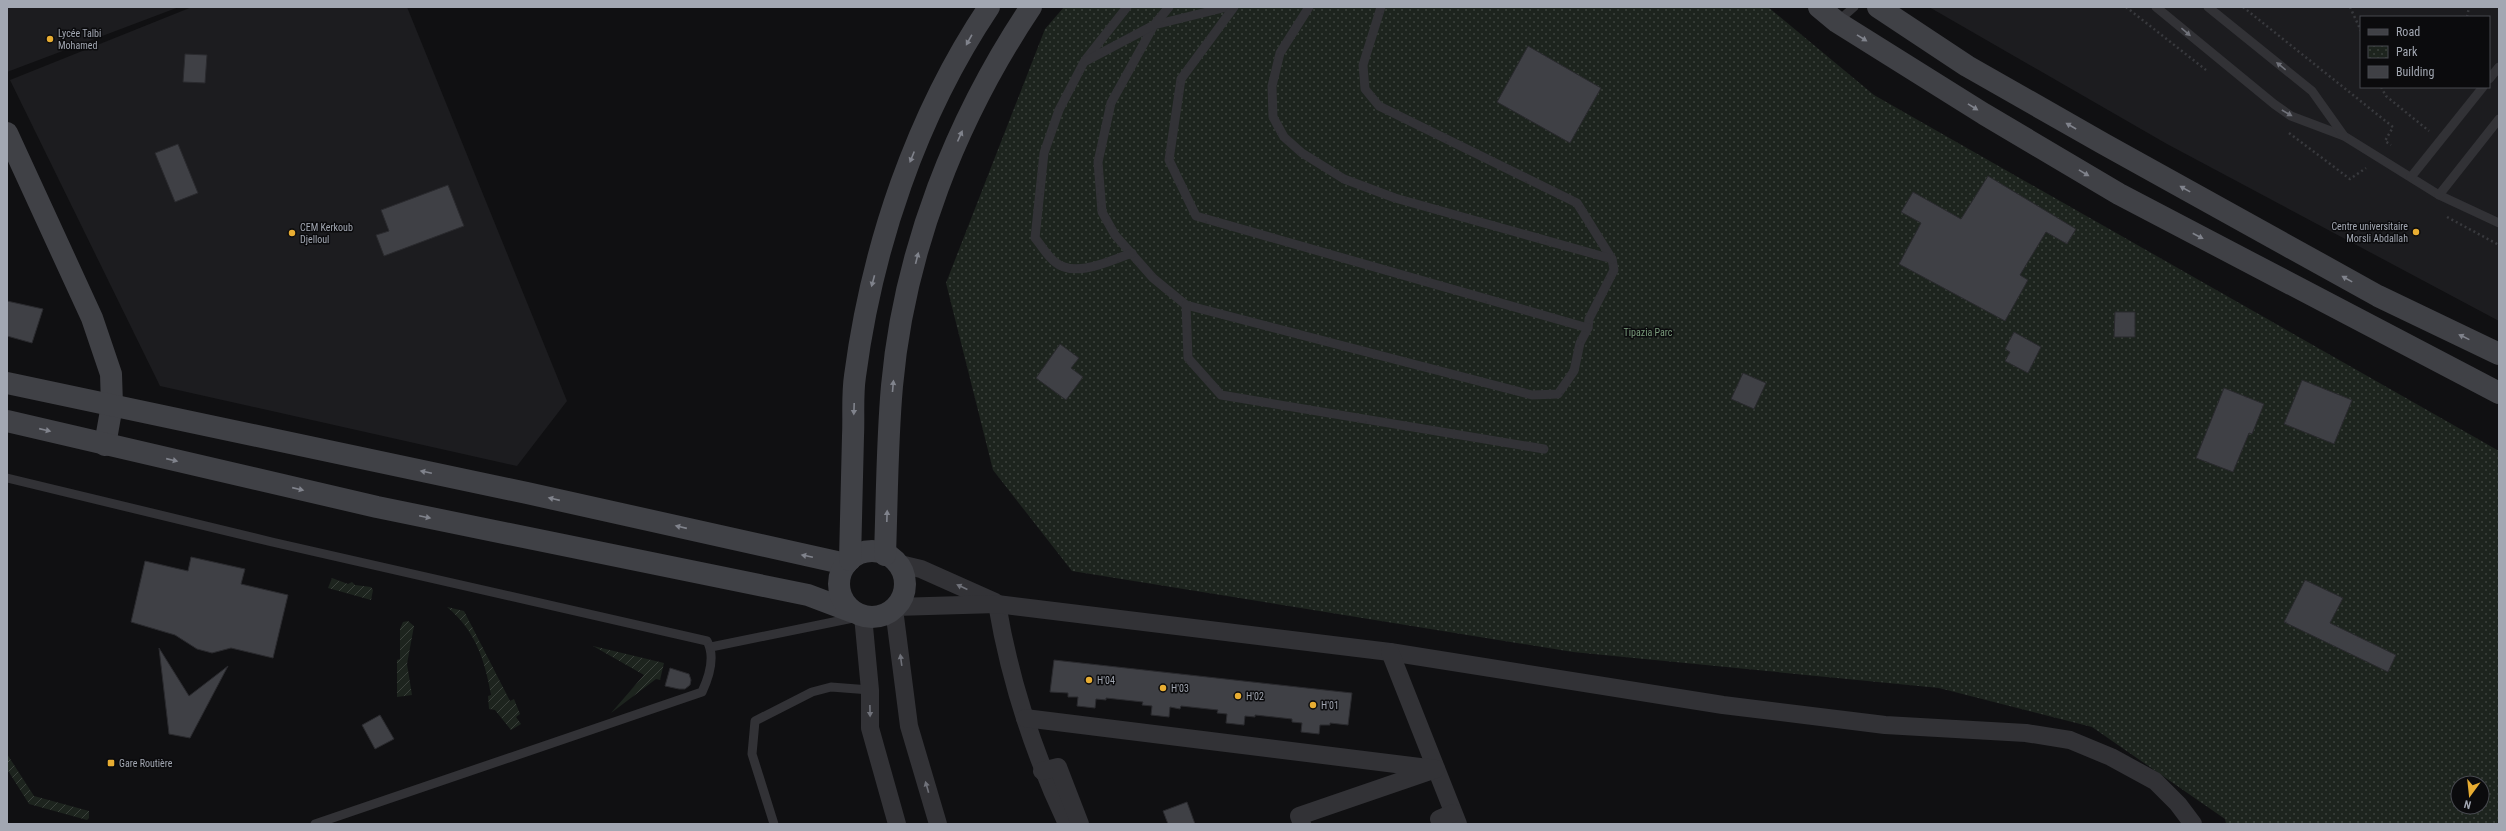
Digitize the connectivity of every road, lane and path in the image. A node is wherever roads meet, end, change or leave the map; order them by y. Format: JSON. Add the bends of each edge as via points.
{"nodes":[{"id":1,"x":989,"y":7,"type":"edge"},
{"id":2,"x":1031,"y":7,"type":"edge"},
{"id":3,"x":1127,"y":7,"type":"edge"},
{"id":4,"x":1169,"y":7,"type":"edge"},
{"id":5,"x":1227,"y":7,"type":"edge"},
{"id":6,"x":1234,"y":7,"type":"edge"},
{"id":7,"x":1309,"y":7,"type":"edge"},
{"id":8,"x":1380,"y":7,"type":"edge"},
{"id":9,"x":1819,"y":7,"type":"edge"},
{"id":10,"x":1854,"y":7,"type":"edge"},
{"id":11,"x":1878,"y":7,"type":"edge"},
{"id":12,"x":2156,"y":7,"type":"edge"},
{"id":13,"x":2208,"y":7,"type":"edge"},
{"id":14,"x":2243,"y":7,"type":"edge"},
{"id":15,"x":2350,"y":7,"type":"edge"},
{"id":16,"x":1837,"y":22,"type":"junction"},
{"id":17,"x":1154,"y":25,"type":"junction"},
{"id":18,"x":2360,"y":29,"type":"edge"},
{"id":19,"x":1084,"y":62,"type":"junction"},
{"id":20,"x":2499,"y":67,"type":"edge"},
{"id":21,"x":2490,"y":78,"type":"edge"},
{"id":22,"x":2382,"y":88,"type":"edge"},
{"id":23,"x":2482,"y":88,"type":"edge"},
{"id":24,"x":2499,"y":119,"type":"edge"},
{"id":25,"x":2435,"y":126,"type":"dead end"},
{"id":26,"x":2430,"y":132,"type":"junction"},
{"id":27,"x":7,"y":133,"type":"edge"},
{"id":28,"x":2344,"y":136,"type":"junction"},
{"id":29,"x":2426,"y":137,"type":"dead end"},
{"id":30,"x":2396,"y":149,"type":"dead end"},
{"id":31,"x":2411,"y":177,"type":"junction"},
{"id":32,"x":2439,"y":195,"type":"junction"},
{"id":33,"x":2499,"y":224,"type":"edge"},
{"id":34,"x":1132,"y":253,"type":"junction"},
{"id":35,"x":1612,"y":259,"type":"junction"},
{"id":36,"x":1186,"y":305,"type":"junction"},
{"id":37,"x":1588,"y":328,"type":"junction"},
{"id":38,"x":2499,"y":354,"type":"edge"},
{"id":39,"x":7,"y":383,"type":"edge"},
{"id":40,"x":2499,"y":393,"type":"edge"},
{"id":41,"x":112,"y":406,"type":"junction"},
{"id":42,"x":7,"y":421,"type":"edge"},
{"id":43,"x":105,"y":445,"type":"junction"},
{"id":44,"x":1544,"y":449,"type":"dead end"},
{"id":45,"x":7,"y":478,"type":"edge"},
{"id":46,"x":891,"y":559,"type":"junction"},
{"id":47,"x":848,"y":562,"type":"junction"},
{"id":48,"x":997,"y":604,"type":"junction"},
{"id":49,"x":895,"y":608,"type":"junction"},
{"id":50,"x":858,"y":614,"type":"junction"},
{"id":51,"x":711,"y":647,"type":"junction"},
{"id":52,"x":1390,"y":652,"type":"junction"},
{"id":53,"x":870,"y":690,"type":"junction"},
{"id":54,"x":1025,"y":718,"type":"junction"},
{"id":55,"x":1436,"y":769,"type":"junction"},
{"id":56,"x":1042,"y":771,"type":"junction"},
{"id":57,"x":1451,"y":820,"type":"edge"},
{"id":58,"x":315,"y":824,"type":"edge"},
{"id":59,"x":774,"y":824,"type":"edge"},
{"id":60,"x":897,"y":824,"type":"edge"},
{"id":61,"x":938,"y":824,"type":"edge"},
{"id":62,"x":1067,"y":824,"type":"edge"},
{"id":63,"x":1080,"y":824,"type":"edge"},
{"id":64,"x":1302,"y":824,"type":"edge"},
{"id":65,"x":2193,"y":824,"type":"edge"}],
"edges":[{"from":1,"to":47,"type":"street","one_way":true,"via":[[942,88],[911,158],[886,229],[867,303],[855,377]]},
{"from":46,"to":2,"type":"street","one_way":true,"via":[[892,385],[903,313],[921,241],[944,171],[974,104],[1009,39]]},
{"from":3,"to":19,"type":"lane"},
{"from":4,"to":17,"type":"lane"},
{"from":5,"to":17,"type":"lane"},
{"from":6,"to":37,"type":"lane","via":[[1181,79],[1169,160],[1196,216]]},
{"from":7,"to":35,"type":"lane","via":[[1280,53],[1272,86],[1273,117],[1284,137],[1302,153],[1344,179],[1395,198]]},
{"from":8,"to":35,"type":"lane","via":[[1363,65],[1365,89],[1379,106],[1577,203]]},
{"from":9,"to":16,"type":"street"},
{"from":10,"to":16,"type":"lane"},
{"from":38,"to":11,"type":"street","one_way":true,"via":[[2378,296],[2104,144],[1967,66]]},
{"from":12,"to":28,"type":"lane","one_way":true,"via":[[2274,104],[2292,116]]},
{"from":28,"to":13,"type":"lane","one_way":true,"via":[[2312,91]]},
{"from":14,"to":30,"type":"path","via":[[2393,127],[2385,141]]},
{"from":15,"to":18,"type":"path"},
{"from":16,"to":40,"type":"street","one_way":true,"via":[[2119,194]]},
{"from":17,"to":19,"type":"lane"},
{"from":17,"to":34,"type":"lane","via":[[1111,103],[1098,162],[1102,212],[1114,235]]},
{"from":19,"to":34,"type":"lane","via":[[1059,110],[1044,153],[1036,238],[1056,263],[1075,269],[1095,266]]},
{"from":20,"to":21,"type":"lane"},
{"from":22,"to":26,"type":"path","via":[[2386,96]]},
{"from":23,"to":31,"type":"lane"},
{"from":24,"to":32,"type":"lane"},
{"from":25,"to":26,"type":"path"},
{"from":26,"to":29,"type":"path"},
{"from":27,"to":41,"type":"street","via":[[92,318],[111,374]]},
{"from":28,"to":31,"type":"lane"},
{"from":31,"to":32,"type":"lane"},
{"from":32,"to":33,"type":"lane"},
{"from":34,"to":36,"type":"lane","via":[[1153,278]]},
{"from":35,"to":37,"type":"lane","via":[[1614,270],[1589,319]]},
{"from":36,"to":37,"type":"lane","via":[[1532,395],[1558,394],[1574,371],[1580,343]]},
{"from":36,"to":44,"type":"lane","via":[[1188,358],[1221,395]]},
{"from":39,"to":41,"type":"street"},
{"from":41,"to":43,"type":"street"},
{"from":47,"to":41,"type":"street","one_way":true},
{"from":42,"to":43,"type":"street","one_way":true},
{"from":43,"to":50,"type":"street","one_way":true,"via":[[377,507],[808,595]]},
{"from":45,"to":51,"type":"lane","via":[[272,542],[707,641]]},
{"from":46,"to":47,"type":"street","via":[[867,552]]},
{"from":48,"to":46,"type":"street","one_way":true,"via":[[921,569]]},
{"from":46,"to":49,"type":"street","via":[[904,580],[901,600]]},
{"from":47,"to":50,"type":"street","via":[[840,574],[840,595],[845,604]]},
{"from":48,"to":49,"type":"street"},
{"from":48,"to":52,"type":"street"},
{"from":48,"to":54,"type":"street","via":[[1005,652]]},
{"from":49,"to":50,"type":"street","via":[[885,615],[874,617]]},
{"from":61,"to":49,"type":"street","one_way":true,"via":[[909,726]]},
{"from":50,"to":51,"type":"lane"},
{"from":50,"to":53,"type":"street"},
{"from":51,"to":58,"type":"lane","via":[[710,674],[702,692]]},
{"from":52,"to":55,"type":"street"},
{"from":52,"to":65,"type":"street","via":[[1723,705],[1885,725],[2026,733],[2070,740],[2154,781],[2178,804]]},
{"from":53,"to":59,"type":"lane","via":[[831,688],[812,692],[755,721],[752,754]]},
{"from":53,"to":60,"type":"street","one_way":true,"via":[[870,728]]},
{"from":54,"to":55,"type":"street"},
{"from":54,"to":56,"type":"street"},
{"from":55,"to":57,"type":"street"},
{"from":55,"to":64,"type":"street","via":[[1299,816]]},
{"from":56,"to":62,"type":"street"},
{"from":56,"to":63,"type":"street","via":[[1058,767]]}]}
